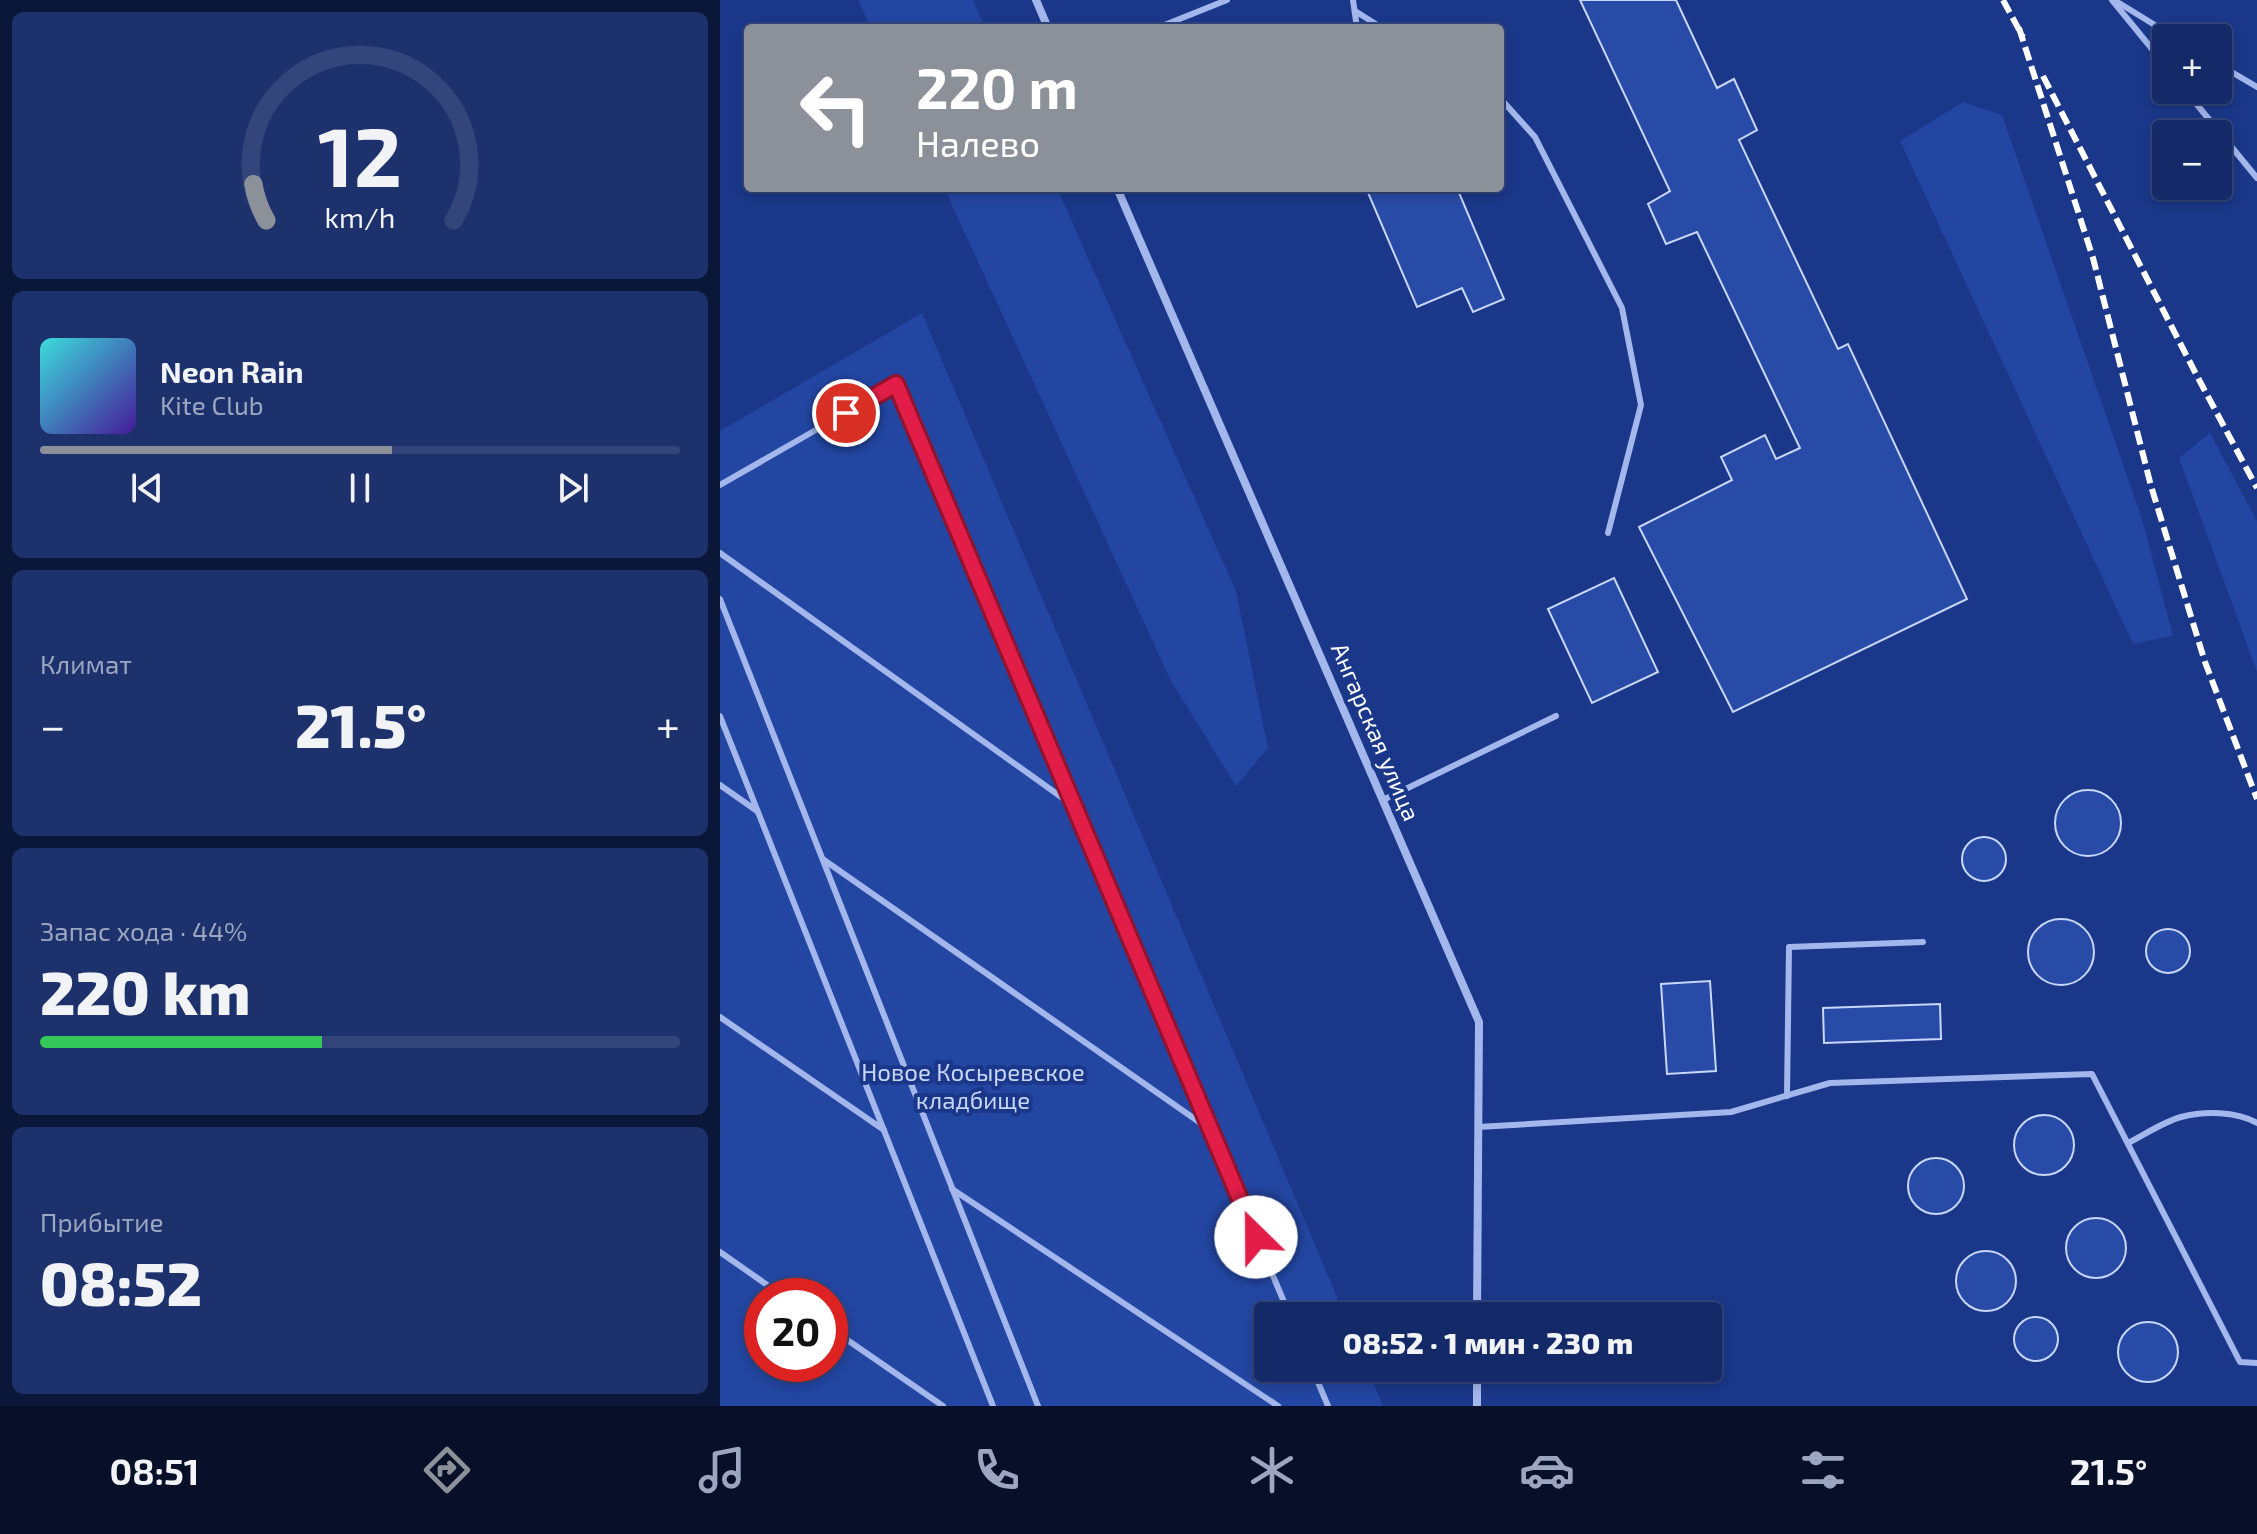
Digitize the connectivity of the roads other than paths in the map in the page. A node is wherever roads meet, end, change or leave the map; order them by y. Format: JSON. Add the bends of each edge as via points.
{"nodes":[{"id":1,"x":1036,"y":0,"type":"edge"},
{"id":2,"x":1227,"y":0,"type":"edge"},
{"id":3,"x":1353,"y":0,"type":"edge"},
{"id":4,"x":2113,"y":0,"type":"edge"},
{"id":5,"x":1355,"y":11,"type":"junction"},
{"id":6,"x":1046,"y":24,"type":"edge"},
{"id":7,"x":1167,"y":24,"type":"edge"},
{"id":8,"x":1357,"y":24,"type":"edge"},
{"id":9,"x":1376,"y":24,"type":"edge"},
{"id":10,"x":2153,"y":24,"type":"edge"},
{"id":11,"x":2152,"y":49,"type":"edge"},
{"id":12,"x":2232,"y":72,"type":"edge"},
{"id":13,"x":2257,"y":87,"type":"edge"},
{"id":14,"x":1504,"y":102,"type":"edge"},
{"id":15,"x":2196,"y":104,"type":"edge"},
{"id":16,"x":2257,"y":178,"type":"edge"},
{"id":17,"x":1119,"y":192,"type":"edge"},
{"id":18,"x":720,"y":485,"type":"edge"},
{"id":19,"x":1608,"y":533,"type":"dead end"},
{"id":20,"x":720,"y":553,"type":"edge"},
{"id":21,"x":720,"y":599,"type":"edge"},
{"id":22,"x":720,"y":716,"type":"edge"},
{"id":23,"x":1556,"y":716,"type":"dead end"},
{"id":24,"x":720,"y":785,"type":"edge"},
{"id":25,"x":1383,"y":800,"type":"junction"},
{"id":26,"x":1074,"y":806,"type":"junction"},
{"id":27,"x":757,"y":811,"type":"junction"},
{"id":28,"x":822,"y":858,"type":"junction"},
{"id":29,"x":1923,"y":942,"type":"dead end"},
{"id":30,"x":720,"y":1017,"type":"edge"},
{"id":31,"x":1787,"y":1096,"type":"junction"},
{"id":32,"x":2257,"y":1123,"type":"edge"},
{"id":33,"x":1478,"y":1127,"type":"junction"},
{"id":34,"x":884,"y":1130,"type":"junction"},
{"id":35,"x":1212,"y":1131,"type":"junction"},
{"id":36,"x":2128,"y":1143,"type":"junction"},
{"id":37,"x":952,"y":1189,"type":"junction"},
{"id":38,"x":720,"y":1252,"type":"edge"},
{"id":39,"x":757,"y":1278,"type":"edge"},
{"id":40,"x":1284,"y":1302,"type":"edge"},
{"id":41,"x":1477,"y":1302,"type":"edge"},
{"id":42,"x":848,"y":1340,"type":"edge"},
{"id":43,"x":2257,"y":1363,"type":"edge"},
{"id":44,"x":1318,"y":1382,"type":"edge"},
{"id":45,"x":1477,"y":1382,"type":"edge"},
{"id":46,"x":943,"y":1406,"type":"edge"},
{"id":47,"x":993,"y":1406,"type":"edge"},
{"id":48,"x":1038,"y":1406,"type":"edge"},
{"id":49,"x":1278,"y":1406,"type":"edge"},
{"id":50,"x":1328,"y":1406,"type":"edge"},
{"id":51,"x":1477,"y":1406,"type":"edge"}],
"edges":[{"from":1,"to":6,"type":"street"},
{"from":2,"to":7,"type":"lane"},
{"from":3,"to":5,"type":"lane"},
{"from":4,"to":10,"type":"lane"},
{"from":4,"to":11,"type":"lane"},
{"from":5,"to":8,"type":"lane"},
{"from":5,"to":9,"type":"lane"},
{"from":12,"to":13,"type":"lane"},
{"from":14,"to":19,"type":"lane","via":[[1535,137],[1622,308],[1641,405]]},
{"from":15,"to":16,"type":"lane"},
{"from":17,"to":25,"type":"street","name":"Ангарская улица"},
{"from":18,"to":26,"type":"lane","via":[[896,384]]},
{"from":20,"to":26,"type":"lane"},
{"from":21,"to":28,"type":"lane"},
{"from":22,"to":27,"type":"lane"},
{"from":23,"to":25,"type":"lane"},
{"from":24,"to":27,"type":"lane"},
{"from":25,"to":33,"type":"street","name":"Ангарская улица","via":[[1479,1022]]},
{"from":26,"to":35,"type":"lane"},
{"from":27,"to":34,"type":"lane"},
{"from":28,"to":35,"type":"lane"},
{"from":28,"to":37,"type":"lane"},
{"from":29,"to":31,"type":"lane","via":[[1789,947]]},
{"from":30,"to":34,"type":"lane"},
{"from":31,"to":33,"type":"lane","via":[[1731,1112]]},
{"from":31,"to":36,"type":"lane","via":[[1830,1083],[2092,1074]]},
{"from":32,"to":36,"type":"lane","via":[[2227,1113],[2181,1117]]},
{"from":33,"to":41,"type":"street","name":"Ангарская улица"},
{"from":34,"to":47,"type":"lane"},
{"from":35,"to":40,"type":"lane"},
{"from":36,"to":43,"type":"lane","via":[[2240,1362]]},
{"from":37,"to":48,"type":"lane"},
{"from":37,"to":49,"type":"lane"},
{"from":38,"to":39,"type":"lane"},
{"from":42,"to":46,"type":"lane"},
{"from":44,"to":50,"type":"lane"},
{"from":45,"to":51,"type":"street"}]}
